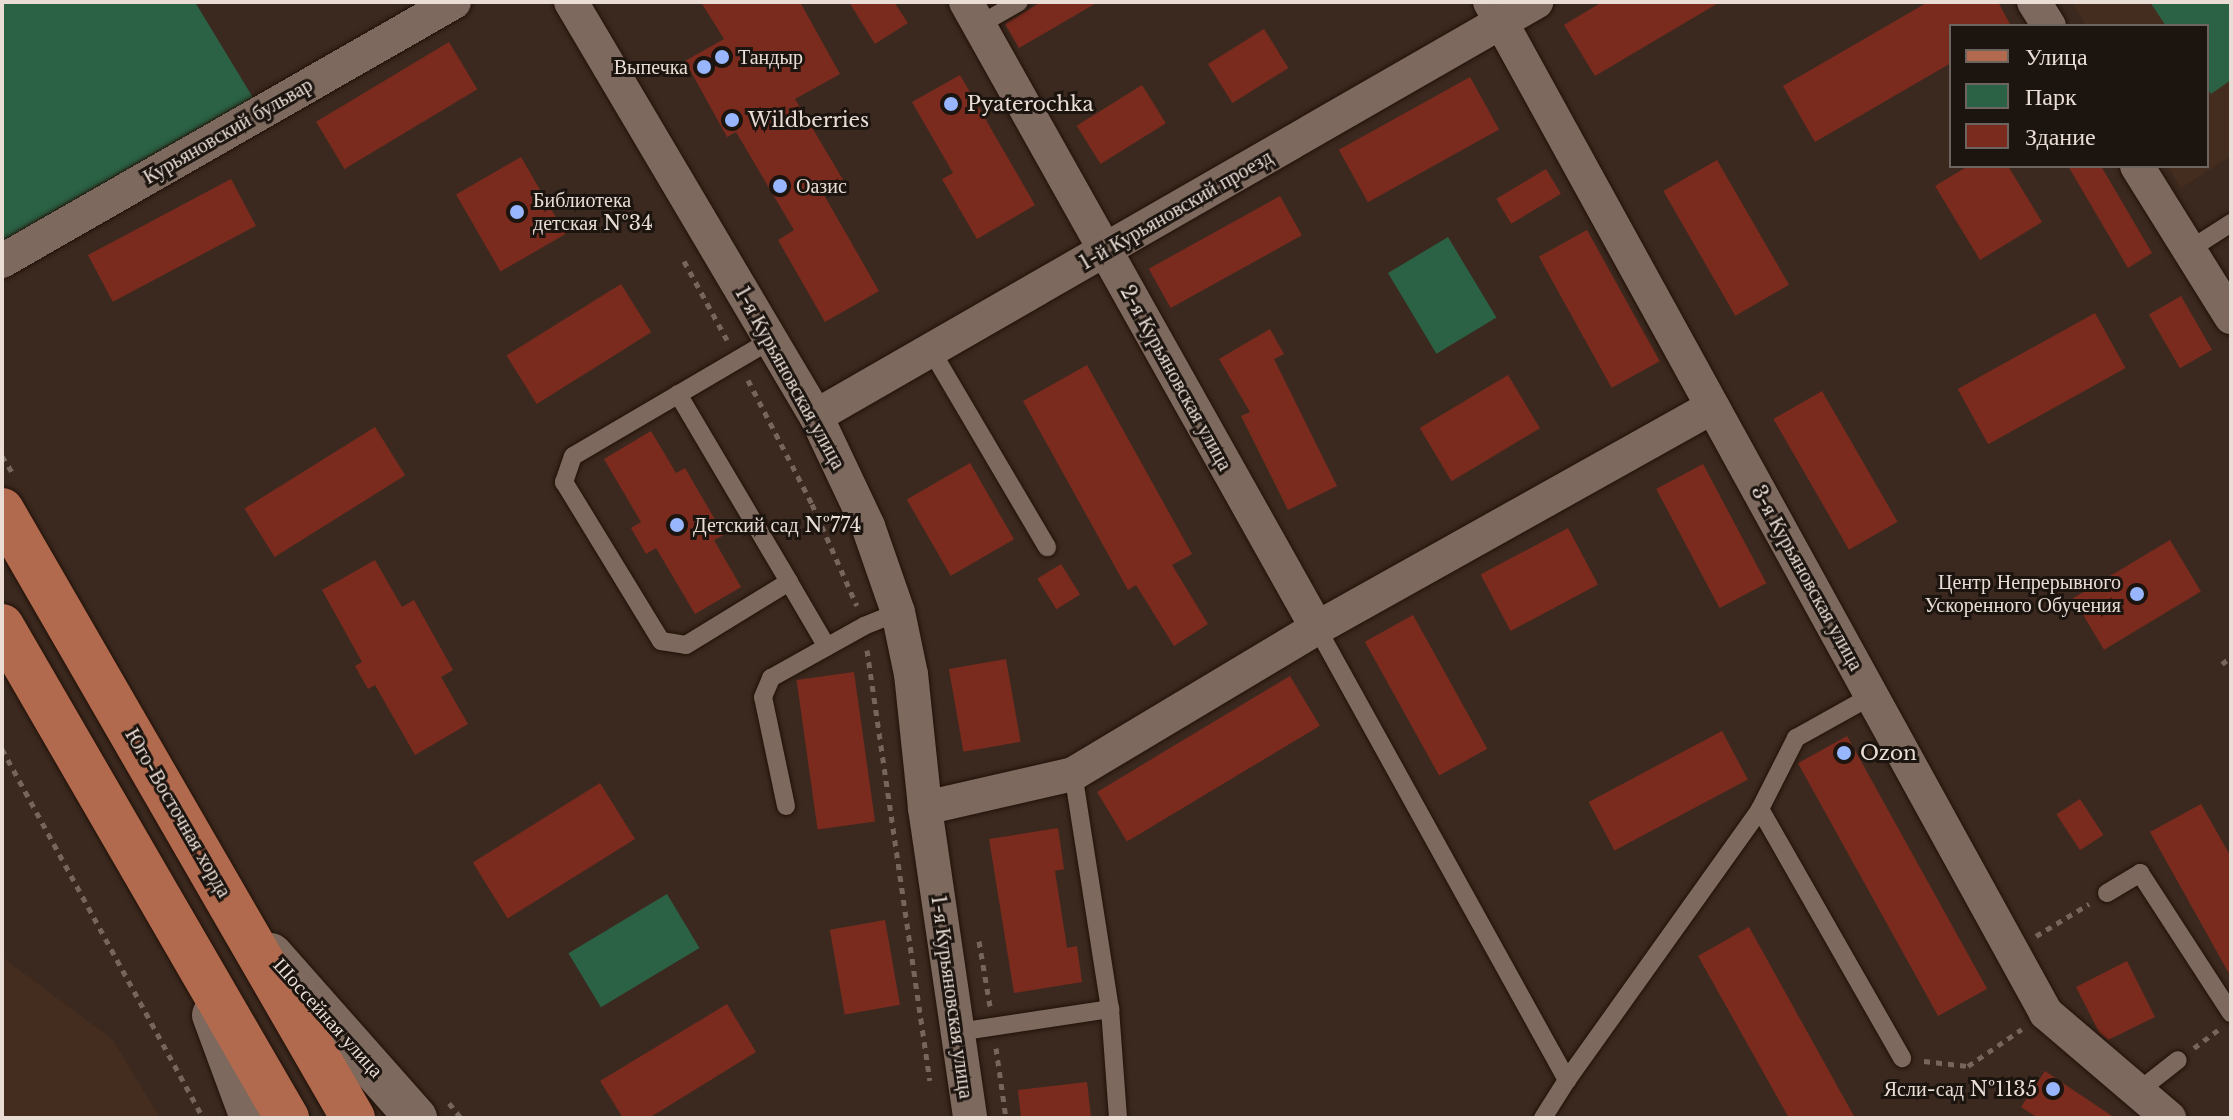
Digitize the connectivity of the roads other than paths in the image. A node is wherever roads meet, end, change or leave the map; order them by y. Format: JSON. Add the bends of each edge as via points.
{"nodes":[{"id":1,"x":454,"y":2,"type":"edge"},
{"id":2,"x":571,"y":2,"type":"edge"},
{"id":3,"x":1019,"y":2,"type":"edge"},
{"id":4,"x":1536,"y":2,"type":"edge"},
{"id":5,"x":2034,"y":2,"type":"edge"},
{"id":6,"x":1496,"y":12,"type":"edge"},
{"id":7,"x":973,"y":13,"type":"edge"},
{"id":8,"x":2048,"y":24,"type":"edge"},
{"id":9,"x":2138,"y":168,"type":"edge"},
{"id":10,"x":2231,"y":223,"type":"edge"},
{"id":11,"x":2189,"y":250,"type":"junction"},
{"id":12,"x":1105,"y":251,"type":"junction"},
{"id":13,"x":2,"y":261,"type":"edge"},
{"id":14,"x":2231,"y":317,"type":"edge"},
{"id":15,"x":771,"y":340,"type":"junction"},
{"id":16,"x":931,"y":350,"type":"junction"},
{"id":17,"x":678,"y":394,"type":"junction"},
{"id":18,"x":1713,"y":407,"type":"junction"},
{"id":19,"x":816,"y":416,"type":"junction"},
{"id":20,"x":2,"y":510,"type":"edge"},
{"id":21,"x":1047,"y":547,"type":"dead end"},
{"id":22,"x":789,"y":582,"type":"junction"},
{"id":23,"x":898,"y":612,"type":"junction"},
{"id":24,"x":2,"y":626,"type":"edge"},
{"id":25,"x":1317,"y":628,"type":"junction"},
{"id":26,"x":827,"y":647,"type":"junction"},
{"id":27,"x":1871,"y":696,"type":"junction"},
{"id":28,"x":1073,"y":774,"type":"junction"},
{"id":29,"x":786,"y":806,"type":"dead end"},
{"id":30,"x":925,"y":808,"type":"junction"},
{"id":31,"x":1760,"y":809,"type":"junction"},
{"id":32,"x":2107,"y":893,"type":"road end"},
{"id":33,"x":239,"y":918,"type":"junction"},
{"id":34,"x":190,"y":950,"type":"junction"},
{"id":35,"x":1110,"y":1009,"type":"junction"},
{"id":36,"x":2226,"y":1020,"type":"edge"},
{"id":37,"x":958,"y":1032,"type":"junction"},
{"id":38,"x":1902,"y":1058,"type":"road end"},
{"id":39,"x":2178,"y":1060,"type":"road end"},
{"id":40,"x":1567,"y":1080,"type":"junction"},
{"id":41,"x":2136,"y":1093,"type":"junction"},
{"id":42,"x":251,"y":1118,"type":"edge"},
{"id":43,"x":287,"y":1118,"type":"edge"},
{"id":44,"x":353,"y":1118,"type":"edge"},
{"id":45,"x":416,"y":1118,"type":"edge"},
{"id":46,"x":970,"y":1118,"type":"edge"},
{"id":47,"x":1118,"y":1118,"type":"edge"},
{"id":48,"x":1543,"y":1118,"type":"edge"},
{"id":49,"x":2169,"y":1118,"type":"edge"}],
"edges":[{"from":1,"to":13,"type":"street","name":"Курьяновский бульвар"},
{"from":2,"to":15,"type":"street","name":"1-я Курьяновская улица"},
{"from":3,"to":7,"type":"lane"},
{"from":4,"to":6,"type":"street","name":"1-й Курьяновский проезд"},
{"from":5,"to":8,"type":"street"},
{"from":6,"to":12,"type":"street","name":"1-й Курьяновский проезд"},
{"from":6,"to":18,"type":"street","name":"3-я Курьяновская улица"},
{"from":7,"to":12,"type":"street","name":"2-я Курьяновская улица"},
{"from":9,"to":11,"type":"street"},
{"from":10,"to":11,"type":"lane"},
{"from":11,"to":14,"type":"street"},
{"from":12,"to":16,"type":"street","name":"1-й Курьяновский проезд"},
{"from":12,"to":25,"type":"street","name":"2-я Курьяновская улица"},
{"from":15,"to":17,"type":"lane"},
{"from":15,"to":19,"type":"street","name":"1-я Курьяновская улица"},
{"from":16,"to":19,"type":"street","name":"1-й Курьяновский проезд"},
{"from":16,"to":21,"type":"lane"},
{"from":17,"to":22,"type":"lane"},
{"from":17,"to":22,"type":"lane","via":[[573,456],[564,482],[661,641],[686,645]]},
{"from":18,"to":25,"type":"street"},
{"from":18,"to":27,"type":"street","name":"3-я Курьяновская улица"},
{"from":19,"to":23,"type":"street","name":"1-я Курьяновская улица","via":[[868,526]]},
{"from":20,"to":33,"type":"main road","name":"Юго-Восточная хорда"},
{"from":22,"to":26,"type":"lane"},
{"from":23,"to":26,"type":"lane"},
{"from":23,"to":30,"type":"street","name":"1-я Курьяновская улица","via":[[911,674]]},
{"from":24,"to":34,"type":"main road"},
{"from":25,"to":28,"type":"street"},
{"from":25,"to":40,"type":"lane"},
{"from":26,"to":29,"type":"lane","via":[[771,678],[763,697]]},
{"from":27,"to":31,"type":"lane","via":[[1796,738]]},
{"from":27,"to":41,"type":"street","name":"3-я Курьяновская улица","via":[[2046,1013]]},
{"from":28,"to":30,"type":"street"},
{"from":28,"to":35,"type":"lane"},
{"from":30,"to":37,"type":"street","name":"1-я Курьяновская улица"},
{"from":31,"to":38,"type":"lane"},
{"from":31,"to":40,"type":"lane"},
{"from":32,"to":36,"type":"lane","via":[[2140,873]]},
{"from":33,"to":44,"type":"main road","name":"Юго-Восточная хорда"},
{"from":33,"to":45,"type":"street","name":"Шоссейная улица"},
{"from":34,"to":42,"type":"street"},
{"from":34,"to":43,"type":"main road"},
{"from":35,"to":37,"type":"lane"},
{"from":35,"to":47,"type":"lane"},
{"from":37,"to":46,"type":"street","name":"1-я Курьяновская улица"},
{"from":39,"to":41,"type":"lane"},
{"from":40,"to":48,"type":"lane"},
{"from":41,"to":49,"type":"street","name":"3-я Курьяновская улица"}]}
